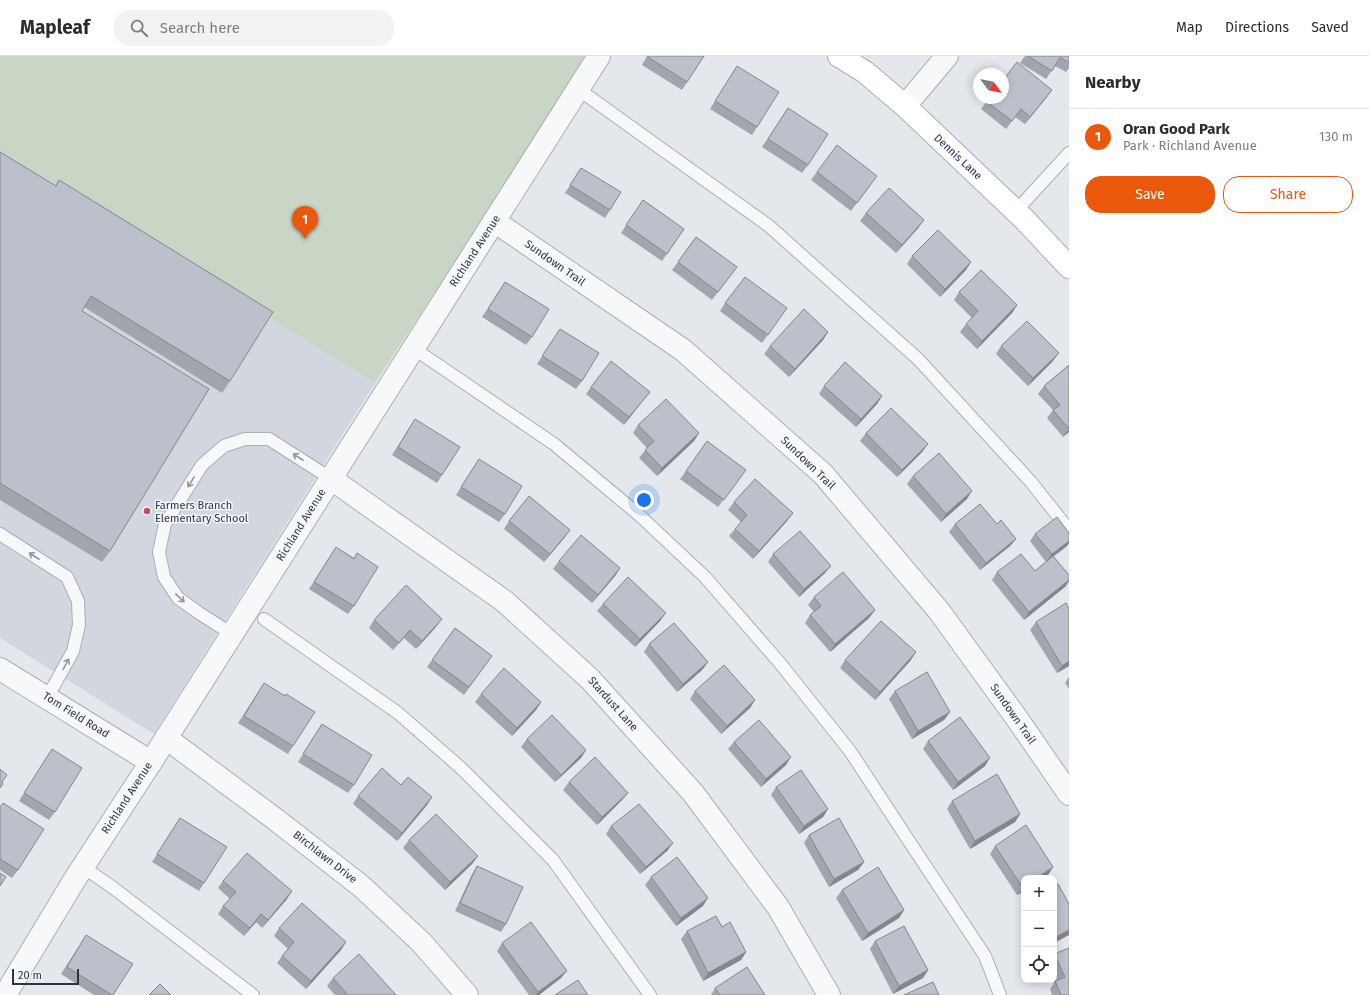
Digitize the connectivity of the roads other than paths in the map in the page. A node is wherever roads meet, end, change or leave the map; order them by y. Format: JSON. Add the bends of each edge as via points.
{"nodes":[{"id":1,"x":599,"y":56,"type":"edge"},
{"id":2,"x":839,"y":56,"type":"edge"},
{"id":3,"x":947,"y":56,"type":"edge"},
{"id":4,"x":578,"y":90,"type":"junction"},
{"id":5,"x":905,"y":106,"type":"junction"},
{"id":6,"x":1069,"y":152,"type":"edge"},
{"id":7,"x":1016,"y":211,"type":"junction"},
{"id":8,"x":494,"y":221,"type":"junction"},
{"id":9,"x":1069,"y":266,"type":"edge"},
{"id":10,"x":413,"y":348,"type":"junction"},
{"id":11,"x":330,"y":478,"type":"junction"},
{"id":12,"x":1069,"y":530,"type":"edge"},
{"id":13,"x":0,"y":534,"type":"edge"},
{"id":14,"x":264,"y":619,"type":"dead end"},
{"id":15,"x":232,"y":634,"type":"junction"},
{"id":16,"x":0,"y":669,"type":"edge"},
{"id":17,"x":47,"y":698,"type":"junction"},
{"id":18,"x":166,"y":738,"type":"junction"},
{"id":19,"x":151,"y":762,"type":"junction"},
{"id":20,"x":1069,"y":794,"type":"edge"},
{"id":21,"x":83,"y":868,"type":"junction"},
{"id":22,"x":5,"y":995,"type":"edge"},
{"id":23,"x":253,"y":995,"type":"edge"},
{"id":24,"x":467,"y":995,"type":"edge"},
{"id":25,"x":650,"y":995,"type":"edge"},
{"id":26,"x":829,"y":995,"type":"edge"},
{"id":27,"x":1000,"y":995,"type":"edge"}],
"edges":[{"from":1,"to":4,"type":"street","name":"Richland Avenue"},
{"from":2,"to":5,"type":"street","name":"Dennis Lane","via":[[865,72]]},
{"from":3,"to":5,"type":"street"},
{"from":4,"to":8,"type":"street","name":"Richland Avenue"},
{"from":4,"to":12,"type":"lane","via":[[769,226],[918,359],[1021,470]]},
{"from":5,"to":7,"type":"street","name":"Dennis Lane"},
{"from":6,"to":7,"type":"lane"},
{"from":7,"to":9,"type":"street","name":"Dennis Lane"},
{"from":8,"to":10,"type":"street","name":"Richland Avenue"},
{"from":8,"to":20,"type":"street","name":"Sundown Trail","via":[[683,350],[823,474],[939,611]]},
{"from":10,"to":11,"type":"street","name":"Richland Avenue"},
{"from":10,"to":27,"type":"lane","via":[[554,444],[638,514],[705,577],[779,662],[850,751],[985,956]]},
{"from":11,"to":15,"type":"street","name":"Richland Avenue"},
{"from":11,"to":15,"type":"lane","one_way":true,"via":[[269,439],[245,438],[224,446],[202,465],[165,524],[160,552],[164,577],[178,598]]},
{"from":11,"to":26,"type":"street","name":"Stardust Lane","via":[[504,601],[590,679],[693,793],[778,907]]},
{"from":17,"to":13,"type":"lane","one_way":true,"via":[[73,651],[79,625],[78,601],[67,577]]},
{"from":14,"to":25,"type":"lane","via":[[398,713],[461,768],[553,860]]},
{"from":15,"to":18,"type":"street","name":"Richland Avenue"},
{"from":16,"to":17,"type":"street","name":"Tom Field Road"},
{"from":17,"to":19,"type":"street","name":"Tom Field Road"},
{"from":18,"to":19,"type":"street","name":"Richland Avenue"},
{"from":18,"to":24,"type":"street","name":"Birchlawn Drive","via":[[275,818],[361,886],[422,943]]},
{"from":19,"to":21,"type":"street","name":"Richland Avenue"},
{"from":21,"to":22,"type":"street","name":"Richland Avenue"},
{"from":21,"to":23,"type":"lane","via":[[112,887]]}]}
